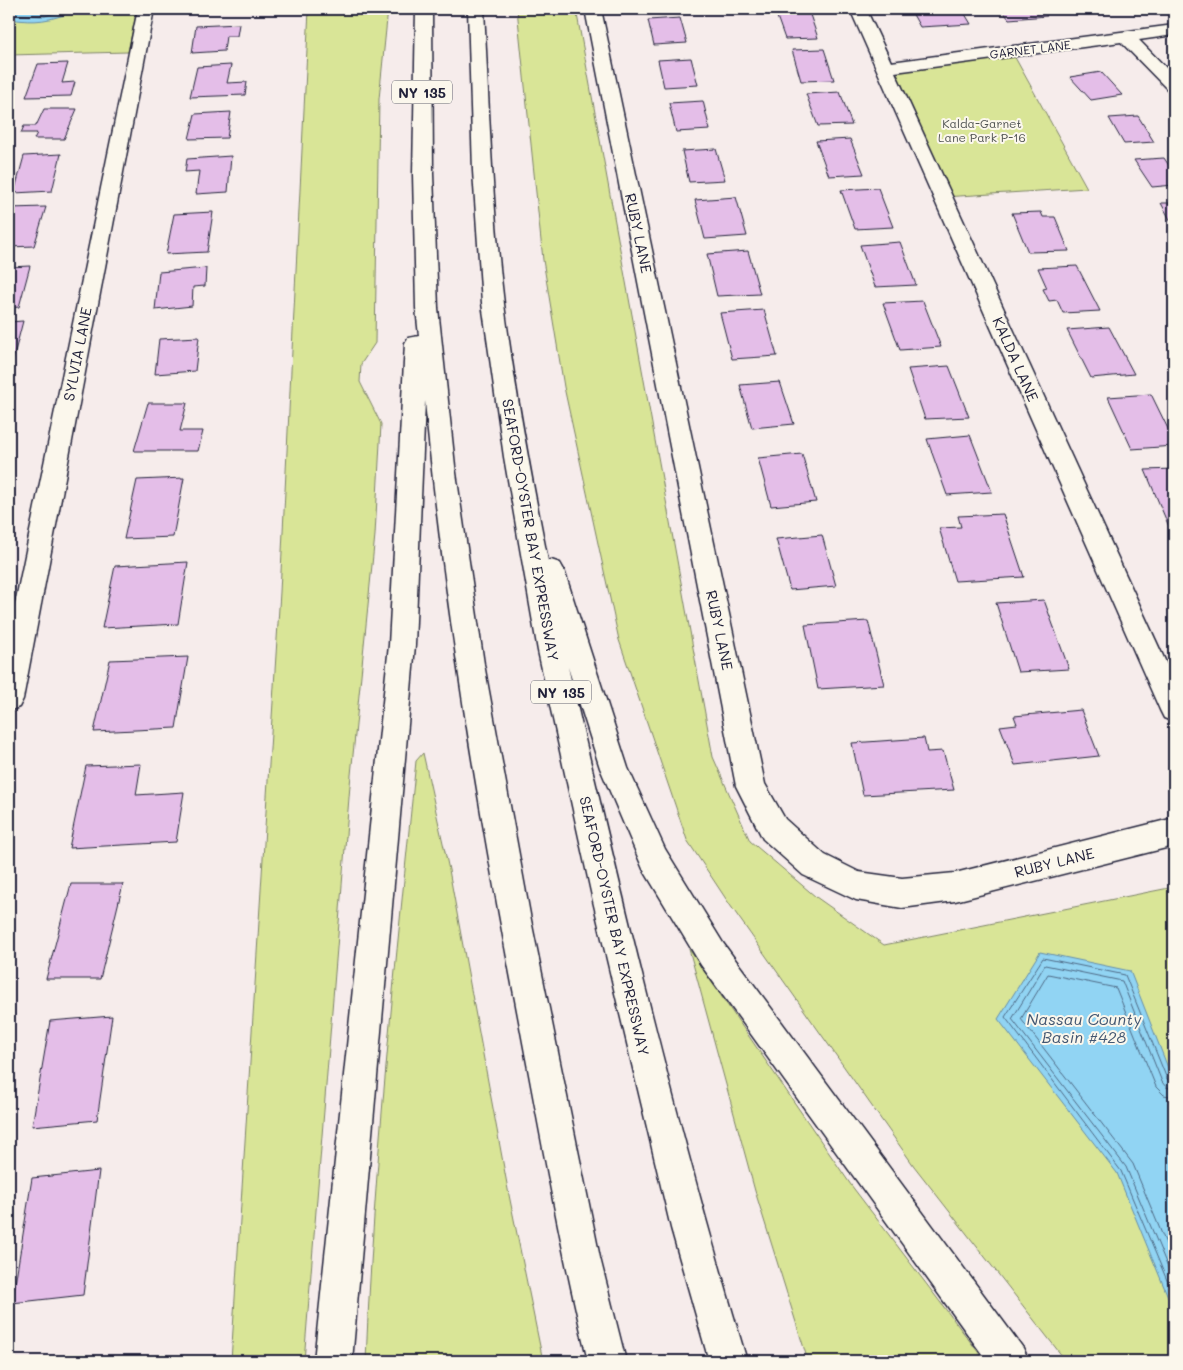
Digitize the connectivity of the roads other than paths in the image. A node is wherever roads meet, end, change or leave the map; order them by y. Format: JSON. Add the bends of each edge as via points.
{"nodes":[{"id":1,"x":146,"y":9,"type":"edge"},
{"id":2,"x":424,"y":9,"type":"edge"},
{"id":3,"x":476,"y":9,"type":"edge"},
{"id":4,"x":593,"y":9,"type":"edge"},
{"id":5,"x":858,"y":9,"type":"edge"},
{"id":6,"x":1174,"y":30,"type":"edge"},
{"id":7,"x":1125,"y":36,"type":"junction"},
{"id":8,"x":885,"y":68,"type":"junction"},
{"id":9,"x":1174,"y":86,"type":"edge"},
{"id":10,"x":423,"y":174,"type":"junction"},
{"id":11,"x":516,"y":457,"type":"junction"},
{"id":12,"x":9,"y":699,"type":"edge"},
{"id":13,"x":1174,"y":710,"type":"edge"},
{"id":14,"x":1174,"y":832,"type":"edge"},
{"id":15,"x":333,"y":1361,"type":"edge"},
{"id":16,"x":608,"y":1361,"type":"edge"},
{"id":17,"x":728,"y":1361,"type":"edge"},
{"id":18,"x":1010,"y":1361,"type":"edge"}],
"edges":[{"from":1,"to":12,"type":"main road","name":"SYLVIA LANE"},
{"from":2,"to":10,"type":"main road","number":"NY 135"},
{"from":3,"to":11,"type":"main road","name":"SEAFORD-OYSTER BAY EXPRESSWAY","number":"NY 135","via":[[493,303]]},
{"from":4,"to":14,"type":"main road","name":"RUBY LANE","via":[[752,786],[774,829],[814,865],[856,886],[902,894],[955,887]]},
{"from":5,"to":8,"type":"main road","name":"KALDA LANE"},
{"from":6,"to":7,"type":"main road","name":"GARNET LANE"},
{"from":7,"to":8,"type":"main road","name":"GARNET LANE"},
{"from":7,"to":9,"type":"main road"},
{"from":8,"to":13,"type":"main road","name":"KALDA LANE"},
{"from":10,"to":15,"type":"main road","via":[[402,645]]},
{"from":10,"to":16,"type":"main road","number":"NY 135","via":[[427,308],[443,466],[470,664],[517,930],[582,1258]]},
{"from":11,"to":17,"type":"main road","name":"SEAFORD-OYSTER BAY EXPRESSWAY","number":"NY 135","via":[[552,651],[608,901],[689,1228]]},
{"from":11,"to":18,"type":"main road","via":[[614,768],[654,859],[712,954]]}]}
